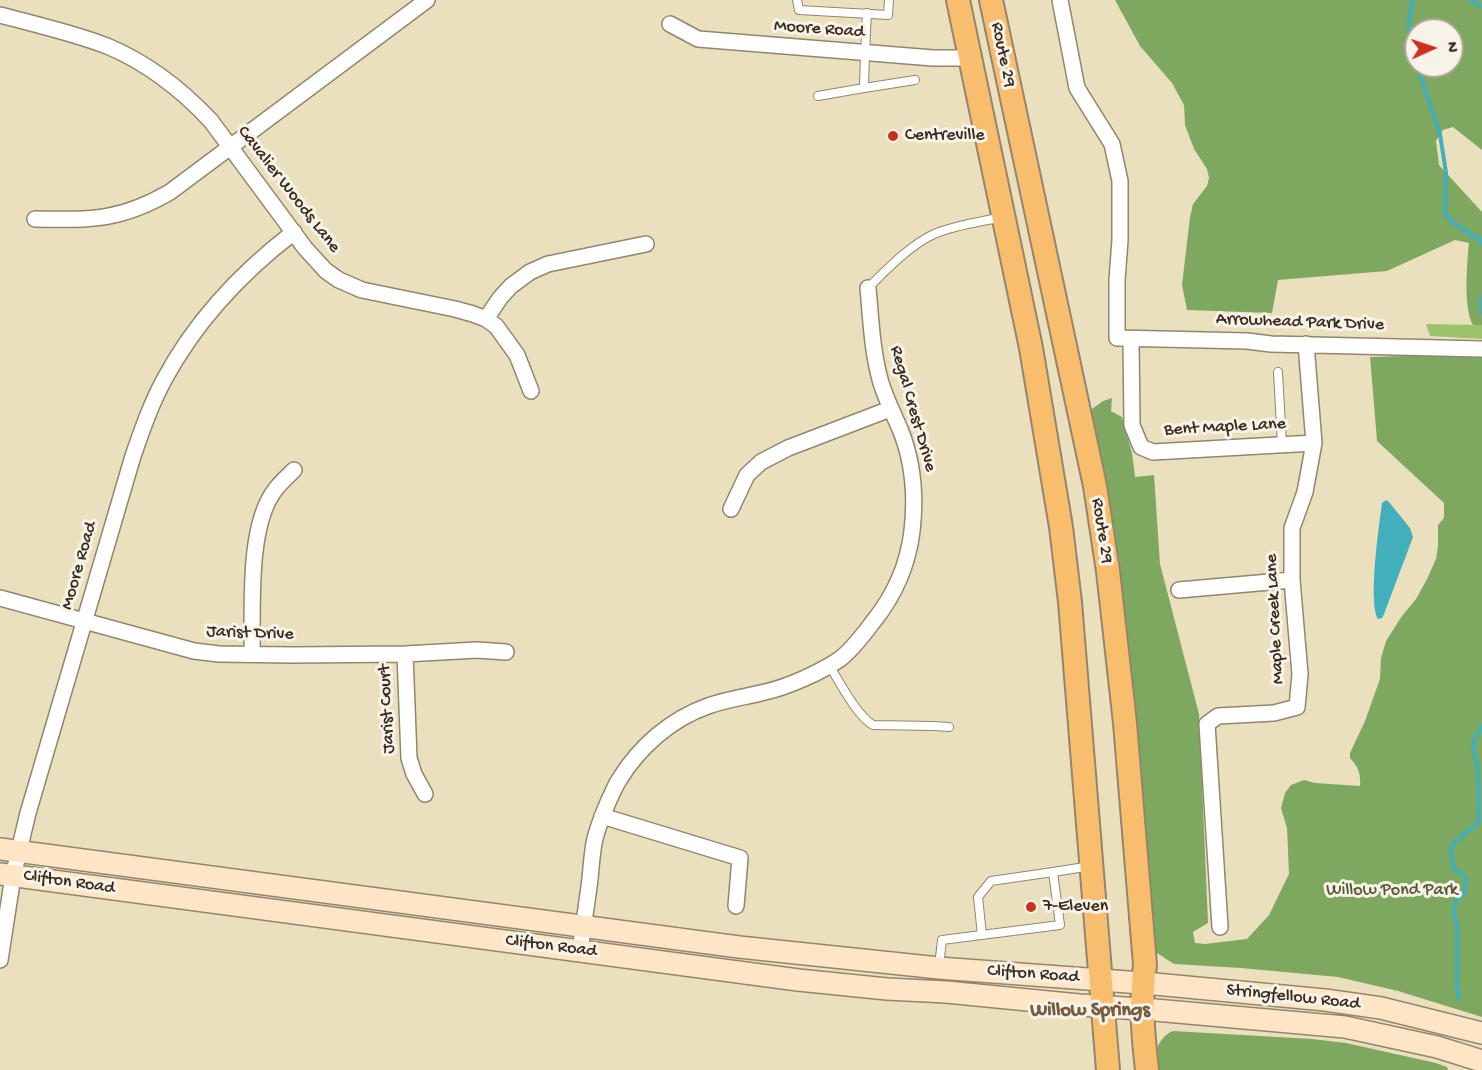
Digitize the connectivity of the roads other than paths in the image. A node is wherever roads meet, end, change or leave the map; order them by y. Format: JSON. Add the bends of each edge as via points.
{"nodes":[{"id":1,"x":427,"y":0,"type":"edge"},
{"id":2,"x":797,"y":0,"type":"edge"},
{"id":3,"x":889,"y":0,"type":"edge"},
{"id":4,"x":958,"y":0,"type":"edge"},
{"id":5,"x":1060,"y":0,"type":"edge"},
{"id":6,"x":993,"y":5,"type":"edge"},
{"id":7,"x":867,"y":14,"type":"junction"},
{"id":8,"x":0,"y":15,"type":"edge"},
{"id":9,"x":670,"y":24,"type":"dead end"},
{"id":10,"x":865,"y":53,"type":"junction"},
{"id":11,"x":970,"y":58,"type":"junction"},
{"id":12,"x":915,"y":80,"type":"dead end"},
{"id":13,"x":864,"y":88,"type":"junction"},
{"id":14,"x":818,"y":96,"type":"dead end"},
{"id":15,"x":230,"y":147,"type":"junction"},
{"id":16,"x":1004,"y":217,"type":"junction"},
{"id":17,"x":35,"y":219,"type":"dead end"},
{"id":18,"x":294,"y":232,"type":"junction"},
{"id":19,"x":646,"y":244,"type":"dead end"},
{"id":20,"x":868,"y":288,"type":"joint"},
{"id":21,"x":486,"y":320,"type":"junction"},
{"id":22,"x":1124,"y":338,"type":"junction"},
{"id":23,"x":1306,"y":344,"type":"junction"},
{"id":24,"x":1482,"y":349,"type":"edge"},
{"id":25,"x":1278,"y":372,"type":"dead end"},
{"id":26,"x":531,"y":391,"type":"dead end"},
{"id":27,"x":890,"y":409,"type":"junction"},
{"id":28,"x":1314,"y":443,"type":"junction"},
{"id":29,"x":1282,"y":444,"type":"junction"},
{"id":30,"x":294,"y":470,"type":"dead end"},
{"id":31,"x":731,"y":509,"type":"dead end"},
{"id":32,"x":1292,"y":580,"type":"junction"},
{"id":33,"x":1179,"y":590,"type":"dead end"},
{"id":34,"x":0,"y":598,"type":"edge"},
{"id":35,"x":84,"y":621,"type":"junction"},
{"id":36,"x":506,"y":652,"type":"dead end"},
{"id":37,"x":252,"y":654,"type":"junction"},
{"id":38,"x":405,"y":654,"type":"junction"},
{"id":39,"x":829,"y":665,"type":"junction"},
{"id":40,"x":949,"y":728,"type":"dead end"},
{"id":41,"x":425,"y":794,"type":"dead end"},
{"id":42,"x":602,"y":816,"type":"junction"},
{"id":43,"x":9,"y":850,"type":"edge"},
{"id":44,"x":1092,"y":866,"type":"junction"},
{"id":45,"x":1053,"y":872,"type":"junction"},
{"id":46,"x":6,"y":875,"type":"edge"},
{"id":47,"x":736,"y":906,"type":"dead end"},
{"id":48,"x":583,"y":927,"type":"junction"},
{"id":49,"x":1220,"y":927,"type":"dead end"},
{"id":50,"x":982,"y":935,"type":"junction"},
{"id":51,"x":580,"y":951,"type":"junction"},
{"id":52,"x":0,"y":960,"type":"edge"},
{"id":53,"x":939,"y":968,"type":"junction"},
{"id":54,"x":1101,"y":980,"type":"junction"},
{"id":55,"x":1142,"y":984,"type":"junction"},
{"id":56,"x":1103,"y":1006,"type":"junction"},
{"id":57,"x":1143,"y":1009,"type":"junction"},
{"id":58,"x":1482,"y":1033,"type":"edge"},
{"id":59,"x":1482,"y":1061,"type":"edge"},
{"id":60,"x":1108,"y":1070,"type":"edge"},
{"id":61,"x":1147,"y":1070,"type":"edge"}],
"edges":[{"from":1,"to":15,"type":"street"},
{"from":2,"to":7,"type":"lane","via":[[799,10]]},
{"from":3,"to":7,"type":"lane","via":[[888,15]]},
{"from":4,"to":11,"type":"main road","name":"Route 29"},
{"from":5,"to":22,"type":"street","name":"Bent Maple Lane","via":[[1077,88],[1112,144],[1120,181],[1117,280]]},
{"from":6,"to":55,"type":"main road","name":"Route 29","via":[[1095,486],[1125,723],[1145,965]]},
{"from":7,"to":10,"type":"lane"},
{"from":8,"to":15,"type":"street","name":"Cavalier Woods Lane","via":[[91,40],[137,61],[194,103]]},
{"from":9,"to":10,"type":"street","name":"Moore Road","via":[[698,39]]},
{"from":10,"to":11,"type":"street","name":"Moore Road"},
{"from":10,"to":13,"type":"lane"},
{"from":11,"to":16,"type":"main road","name":"Route 29"},
{"from":12,"to":13,"type":"lane"},
{"from":13,"to":14,"type":"lane"},
{"from":15,"to":17,"type":"street","via":[[170,192],[135,209],[93,219]]},
{"from":15,"to":18,"type":"street","name":"Cavalier Woods Lane"},
{"from":16,"to":20,"type":"lane","via":[[936,233]]},
{"from":16,"to":44,"type":"main road","name":"Route 29","via":[[1061,527]]},
{"from":18,"to":21,"type":"street","name":"Cavalier Woods Lane","via":[[326,271],[351,286],[455,309]]},
{"from":18,"to":35,"type":"street","name":"Moore Road","via":[[220,301],[165,379],[133,456]]},
{"from":19,"to":21,"type":"street","via":[[548,264],[530,272],[500,298]]},
{"from":20,"to":27,"type":"street","name":"Regal Crest Drive","via":[[880,381]]},
{"from":21,"to":26,"type":"street","name":"Cavalier Woods Lane","via":[[518,355]]},
{"from":22,"to":23,"type":"street","name":"Arrowhead Park Drive"},
{"from":22,"to":29,"type":"street","name":"Bent Maple Lane","via":[[1132,424],[1141,447],[1153,452]]},
{"from":23,"to":24,"type":"street","name":"Arrowhead Park Drive"},
{"from":23,"to":28,"type":"street","name":"Maple Creek Lane"},
{"from":25,"to":29,"type":"lane"},
{"from":27,"to":31,"type":"street","via":[[760,462],[747,475]]},
{"from":27,"to":39,"type":"street","name":"Regal Crest Drive","via":[[908,455],[912,482],[912,534],[906,561],[881,612],[860,639]]},
{"from":28,"to":29,"type":"street","name":"Bent Maple Lane"},
{"from":28,"to":32,"type":"street","name":"Maple Creek Lane","via":[[1305,492],[1292,528]]},
{"from":30,"to":37,"type":"street","via":[[274,491],[260,524],[254,560]]},
{"from":32,"to":33,"type":"street"},
{"from":32,"to":49,"type":"street","name":"Maple Creek Lane","via":[[1300,674],[1297,707],[1274,713],[1218,716],[1207,724]]},
{"from":34,"to":35,"type":"street","name":"Jarist Drive"},
{"from":35,"to":37,"type":"street","name":"Jarist Drive","via":[[194,651]]},
{"from":35,"to":43,"type":"street","name":"Moore Road","via":[[28,813]]},
{"from":36,"to":38,"type":"street","name":"Jarist Drive"},
{"from":37,"to":38,"type":"street","name":"Jarist Drive"},
{"from":38,"to":41,"type":"street","name":"Jarist Court","via":[[409,758]]},
{"from":39,"to":40,"type":"lane","via":[[861,716],[873,725]]},
{"from":39,"to":42,"type":"street","name":"Regal Crest Drive","via":[[785,686],[708,706],[680,719],[640,752],[618,781]]},
{"from":42,"to":47,"type":"street","via":[[740,858]]},
{"from":42,"to":48,"type":"street","name":"Regal Crest Drive","via":[[594,843]]},
{"from":43,"to":46,"type":"street","name":"Moore Road"},
{"from":43,"to":48,"type":"main road","name":"Clifton Road"},
{"from":44,"to":45,"type":"lane"},
{"from":44,"to":54,"type":"main road","name":"Route 29"},
{"from":45,"to":50,"type":"lane","via":[[991,881],[978,897]]},
{"from":45,"to":50,"type":"lane","via":[[1060,925]]},
{"from":46,"to":51,"type":"main road","name":"Clifton Road"},
{"from":46,"to":52,"type":"street","name":"Moore Road"},
{"from":48,"to":51,"type":"street","name":"Regal Crest Drive"},
{"from":48,"to":53,"type":"main road","name":"Clifton Road"},
{"from":50,"to":53,"type":"lane","via":[[942,940]]},
{"from":51,"to":56,"type":"main road","name":"Clifton Road","via":[[798,980]]},
{"from":53,"to":54,"type":"main road","name":"Clifton Road"},
{"from":54,"to":55,"type":"main road","name":"Stringfellow Road"},
{"from":54,"to":56,"type":"main road","name":"Route 29"},
{"from":55,"to":57,"type":"main road","name":"Route 29"},
{"from":55,"to":58,"type":"main road","name":"Stringfellow Road","via":[[1381,1008]]},
{"from":56,"to":57,"type":"main road","name":"Stringfellow Road"},
{"from":56,"to":60,"type":"main road","name":"Route 29"},
{"from":57,"to":59,"type":"main road","name":"Stringfellow Road","via":[[1345,1027]]},
{"from":57,"to":61,"type":"main road","name":"Route 29"}]}
